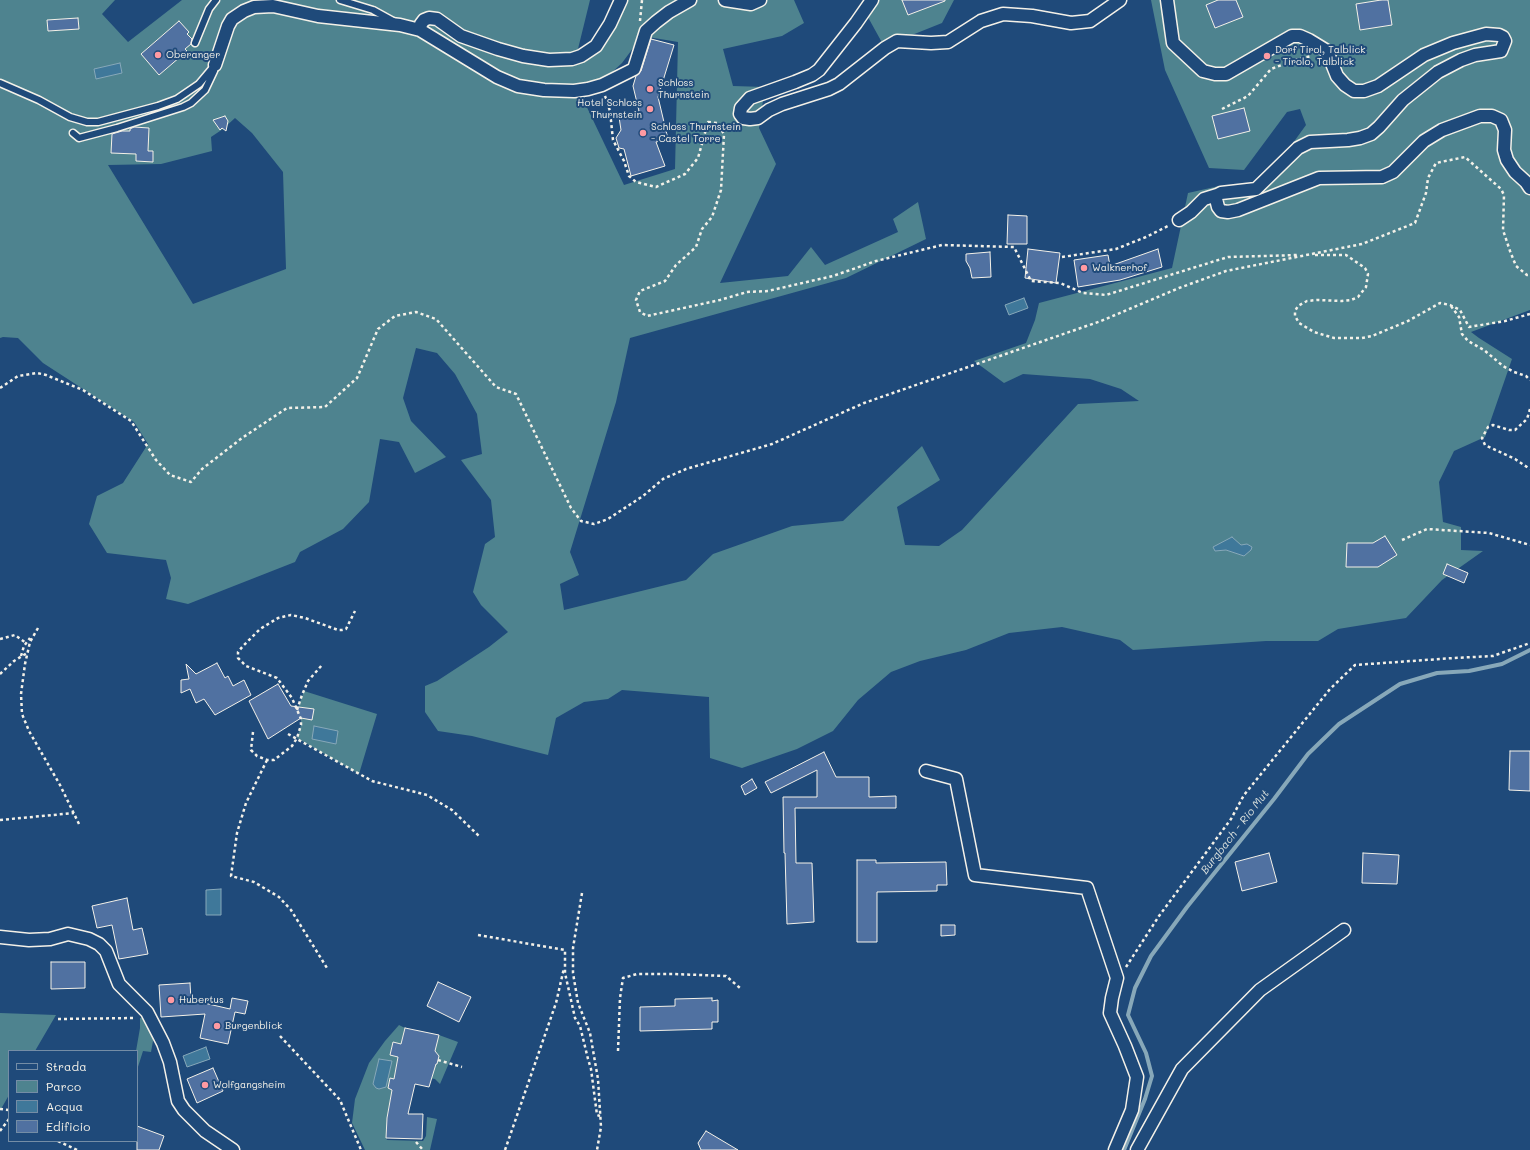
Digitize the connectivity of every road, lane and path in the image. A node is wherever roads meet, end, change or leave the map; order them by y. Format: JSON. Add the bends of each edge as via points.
{"nodes":[{"id":1,"x":216,"y":0,"type":"edge"},
{"id":2,"x":340,"y":0,"type":"edge"},
{"id":3,"x":621,"y":0,"type":"edge"},
{"id":4,"x":690,"y":0,"type":"edge"},
{"id":5,"x":726,"y":0,"type":"edge"},
{"id":6,"x":760,"y":0,"type":"edge"},
{"id":7,"x":872,"y":0,"type":"edge"},
{"id":8,"x":1120,"y":0,"type":"edge"},
{"id":9,"x":1167,"y":0,"type":"edge"},
{"id":10,"x":400,"y":25,"type":"junction"},
{"id":11,"x":420,"y":30,"type":"junction"},
{"id":12,"x":195,"y":43,"type":"dead end"},
{"id":13,"x":1330,"y":58,"type":"junction"},
{"id":14,"x":215,"y":65,"type":"junction"},
{"id":15,"x":0,"y":83,"type":"edge"},
{"id":16,"x":602,"y":85,"type":"junction"},
{"id":17,"x":1222,"y":109,"type":"dead end"},
{"id":18,"x":73,"y":133,"type":"dead end"},
{"id":19,"x":1530,"y":188,"type":"edge"},
{"id":20,"x":1217,"y":195,"type":"junction"},
{"id":21,"x":1179,"y":220,"type":"joint"},
{"id":22,"x":1308,"y":255,"type":"junction"},
{"id":23,"x":1062,"y":257,"type":"dead end"},
{"id":24,"x":1530,"y":275,"type":"edge"},
{"id":25,"x":1450,"y":305,"type":"junction"},
{"id":26,"x":1530,"y":314,"type":"edge"},
{"id":27,"x":1530,"y":380,"type":"edge"},
{"id":28,"x":0,"y":388,"type":"edge"},
{"id":29,"x":1530,"y":409,"type":"edge"},
{"id":30,"x":1530,"y":469,"type":"edge"},
{"id":31,"x":1402,"y":540,"type":"dead end"},
{"id":32,"x":1530,"y":545,"type":"edge"},
{"id":33,"x":355,"y":611,"type":"dead end"},
{"id":34,"x":38,"y":628,"type":"dead end"},
{"id":35,"x":33,"y":635,"type":"junction"},
{"id":36,"x":0,"y":639,"type":"edge"},
{"id":37,"x":26,"y":643,"type":"junction"},
{"id":38,"x":1530,"y":643,"type":"edge"},
{"id":39,"x":27,"y":653,"type":"junction"},
{"id":40,"x":20,"y":657,"type":"junction"},
{"id":41,"x":322,"y":665,"type":"dead end"},
{"id":42,"x":0,"y":674,"type":"edge"},
{"id":43,"x":297,"y":711,"type":"junction"},
{"id":44,"x":253,"y":732,"type":"dead end"},
{"id":45,"x":288,"y":734,"type":"dead end"},
{"id":46,"x":296,"y":738,"type":"junction"},
{"id":47,"x":266,"y":760,"type":"junction"},
{"id":48,"x":926,"y":771,"type":"dead end"},
{"id":49,"x":74,"y":813,"type":"junction"},
{"id":50,"x":0,"y":820,"type":"edge"},
{"id":51,"x":79,"y":824,"type":"dead end"},
{"id":52,"x":479,"y":836,"type":"dead end"},
{"id":53,"x":582,"y":893,"type":"dead end"},
{"id":54,"x":1344,"y":930,"type":"dead end"},
{"id":55,"x":478,"y":935,"type":"dead end"},
{"id":56,"x":0,"y":937,"type":"edge"},
{"id":57,"x":565,"y":965,"type":"junction"},
{"id":58,"x":327,"y":968,"type":"dead end"},
{"id":59,"x":1117,"y":978,"type":"junction"},
{"id":60,"x":740,"y":988,"type":"dead end"},
{"id":61,"x":150,"y":1018,"type":"junction"},
{"id":62,"x":58,"y":1019,"type":"dead end"},
{"id":63,"x":280,"y":1036,"type":"dead end"},
{"id":64,"x":618,"y":1051,"type":"dead end"},
{"id":65,"x":438,"y":1060,"type":"dead end"},
{"id":66,"x":462,"y":1067,"type":"dead end"},
{"id":67,"x":600,"y":1116,"type":"junction"},
{"id":68,"x":8,"y":1120,"type":"edge"},
{"id":69,"x":0,"y":1131,"type":"edge"},
{"id":70,"x":60,"y":1142,"type":"edge"},
{"id":71,"x":416,"y":1142,"type":"dead end"},
{"id":72,"x":77,"y":1150,"type":"edge"},
{"id":73,"x":232,"y":1150,"type":"edge"},
{"id":74,"x":361,"y":1150,"type":"edge"},
{"id":75,"x":423,"y":1150,"type":"edge"},
{"id":76,"x":505,"y":1150,"type":"edge"},
{"id":77,"x":597,"y":1150,"type":"edge"},
{"id":78,"x":1115,"y":1150,"type":"edge"},
{"id":79,"x":1136,"y":1150,"type":"edge"}],
"edges":[{"from":1,"to":12,"type":"lane","via":[[209,9]]},
{"from":2,"to":10,"type":"lane","via":[[373,10]]},
{"from":3,"to":11,"type":"street","via":[[596,46],[572,59],[549,60],[504,51],[461,36],[437,19],[424,20]]},
{"from":4,"to":16,"type":"street","via":[[669,12],[646,31],[634,69]]},
{"from":5,"to":6,"type":"street","via":[[751,4]]},
{"from":7,"to":8,"type":"street","via":[[818,70],[812,75],[750,98],[741,108],[740,114],[743,118],[758,118],[782,104],[829,89],[897,41],[948,42],[981,21],[1003,14],[1071,23],[1090,21]]},
{"from":9,"to":13,"type":"street","via":[[1173,43],[1203,71],[1226,74],[1292,36],[1309,40],[1327,51]]},
{"from":10,"to":11,"type":"street"},
{"from":10,"to":14,"type":"street","via":[[318,16],[273,6],[254,7],[232,20]]},
{"from":11,"to":16,"type":"street","via":[[497,77],[518,86],[574,91]]},
{"from":13,"to":17,"type":"path","via":[[1315,55],[1271,69],[1248,96]]},
{"from":13,"to":20,"type":"street","via":[[1337,76],[1345,85],[1354,91],[1364,91],[1378,86],[1424,55],[1453,43],[1486,34],[1499,35],[1505,41],[1501,50],[1475,55],[1438,72],[1403,100],[1371,134],[1348,140],[1310,142],[1298,148],[1256,190],[1226,191]]},
{"from":14,"to":15,"type":"lane","via":[[199,84],[178,99],[98,122],[74,118]]},
{"from":14,"to":18,"type":"lane","via":[[205,90],[183,107],[80,138]]},
{"from":16,"to":22,"type":"path","via":[[610,111],[613,140],[629,176],[636,182],[656,187],[685,174],[698,158],[708,122],[717,124],[724,134],[721,190],[712,217],[702,229],[696,247],[665,281],[640,291],[636,300],[640,312],[647,316],[747,292],[768,291],[818,280],[876,261],[942,245],[1014,247],[1031,281],[1060,283],[1083,294],[1106,295],[1228,257]]},
{"from":19,"to":20,"type":"street","via":[[1507,160],[1504,150],[1505,130],[1501,120],[1492,116],[1480,116],[1442,130],[1424,142],[1393,172],[1382,177],[1319,178],[1228,212],[1218,207]]},
{"from":20,"to":21,"type":"street","via":[[1204,199]]},
{"from":21,"to":23,"type":"path","via":[[1116,249]]},
{"from":22,"to":24,"type":"path","via":[[1362,244],[1415,223],[1426,193],[1428,178],[1436,163],[1465,157],[1501,189],[1504,195],[1503,230],[1510,251],[1516,266]]},
{"from":22,"to":25,"type":"path","via":[[1346,255],[1365,268],[1368,274],[1363,292],[1355,298],[1342,301],[1307,301],[1298,306],[1295,316],[1299,323],[1314,332],[1334,338],[1362,338],[1408,321],[1440,304]]},
{"from":22,"to":28,"type":"path","via":[[1226,271],[1101,321],[864,403],[772,444],[686,469],[664,479],[608,519],[594,524],[581,521],[570,508],[516,394],[496,387],[436,319],[416,312],[395,316],[378,329],[357,378],[325,407],[287,408],[242,438],[202,469],[191,482],[170,475],[156,460],[131,421],[84,390],[37,373],[18,376]]},
{"from":25,"to":26,"type":"path","via":[[1460,310],[1470,327],[1505,322]]},
{"from":25,"to":27,"type":"path","via":[[1459,317],[1462,334],[1468,341],[1503,366]]},
{"from":29,"to":30,"type":"path","via":[[1527,419],[1515,430],[1488,427],[1482,438],[1485,445]]},
{"from":31,"to":32,"type":"path","via":[[1427,530],[1489,533]]},
{"from":33,"to":43,"type":"path","via":[[346,629],[342,630],[305,618],[278,618],[260,629],[238,652],[238,658],[246,666],[277,678],[292,698]]},
{"from":34,"to":35,"type":"path"},
{"from":35,"to":37,"type":"path"},
{"from":35,"to":39,"type":"path"},
{"from":36,"to":37,"type":"path","via":[[15,635]]},
{"from":37,"to":40,"type":"path"},
{"from":38,"to":59,"type":"path","via":[[1493,656],[1355,664],[1330,690],[1244,795],[1231,819]]},
{"from":39,"to":40,"type":"path"},
{"from":39,"to":49,"type":"path","via":[[21,694],[24,722]]},
{"from":40,"to":42,"type":"path"},
{"from":41,"to":43,"type":"path","via":[[308,681]]},
{"from":43,"to":46,"type":"path","via":[[301,725]]},
{"from":44,"to":47,"type":"path","via":[[251,750]]},
{"from":45,"to":46,"type":"path"},
{"from":46,"to":47,"type":"path","via":[[292,746],[279,757]]},
{"from":46,"to":52,"type":"path","via":[[372,781],[427,795],[452,810]]},
{"from":47,"to":58,"type":"path","via":[[239,825],[231,876],[254,882],[280,898],[291,910]]},
{"from":48,"to":59,"type":"street","via":[[956,779],[975,875],[1087,888]]},
{"from":49,"to":50,"type":"path"},
{"from":49,"to":51,"type":"path"},
{"from":53,"to":67,"type":"path","via":[[573,948],[573,973],[578,1003],[590,1033],[598,1079]]},
{"from":54,"to":79,"type":"street","via":[[1260,990],[1182,1069]]},
{"from":55,"to":57,"type":"path","via":[[565,950]]},
{"from":56,"to":61,"type":"street","via":[[29,940],[50,939],[68,934],[99,944],[106,951],[120,984]]},
{"from":57,"to":67,"type":"path","via":[[575,1018],[580,1026],[591,1069],[597,1115]]},
{"from":57,"to":76,"type":"path","via":[[556,1003]]},
{"from":59,"to":78,"type":"street","via":[[1110,1013],[1137,1078],[1132,1110]]},
{"from":60,"to":64,"type":"path","via":[[726,976],[637,974],[623,978]]},
{"from":61,"to":62,"type":"path"},
{"from":61,"to":73,"type":"street","via":[[170,1062],[178,1101],[205,1131]]},
{"from":63,"to":74,"type":"path","via":[[340,1100]]},
{"from":65,"to":66,"type":"path"},
{"from":67,"to":77,"type":"path"},
{"from":68,"to":69,"type":"path"},
{"from":70,"to":72,"type":"path"},
{"from":71,"to":75,"type":"path"}]}
